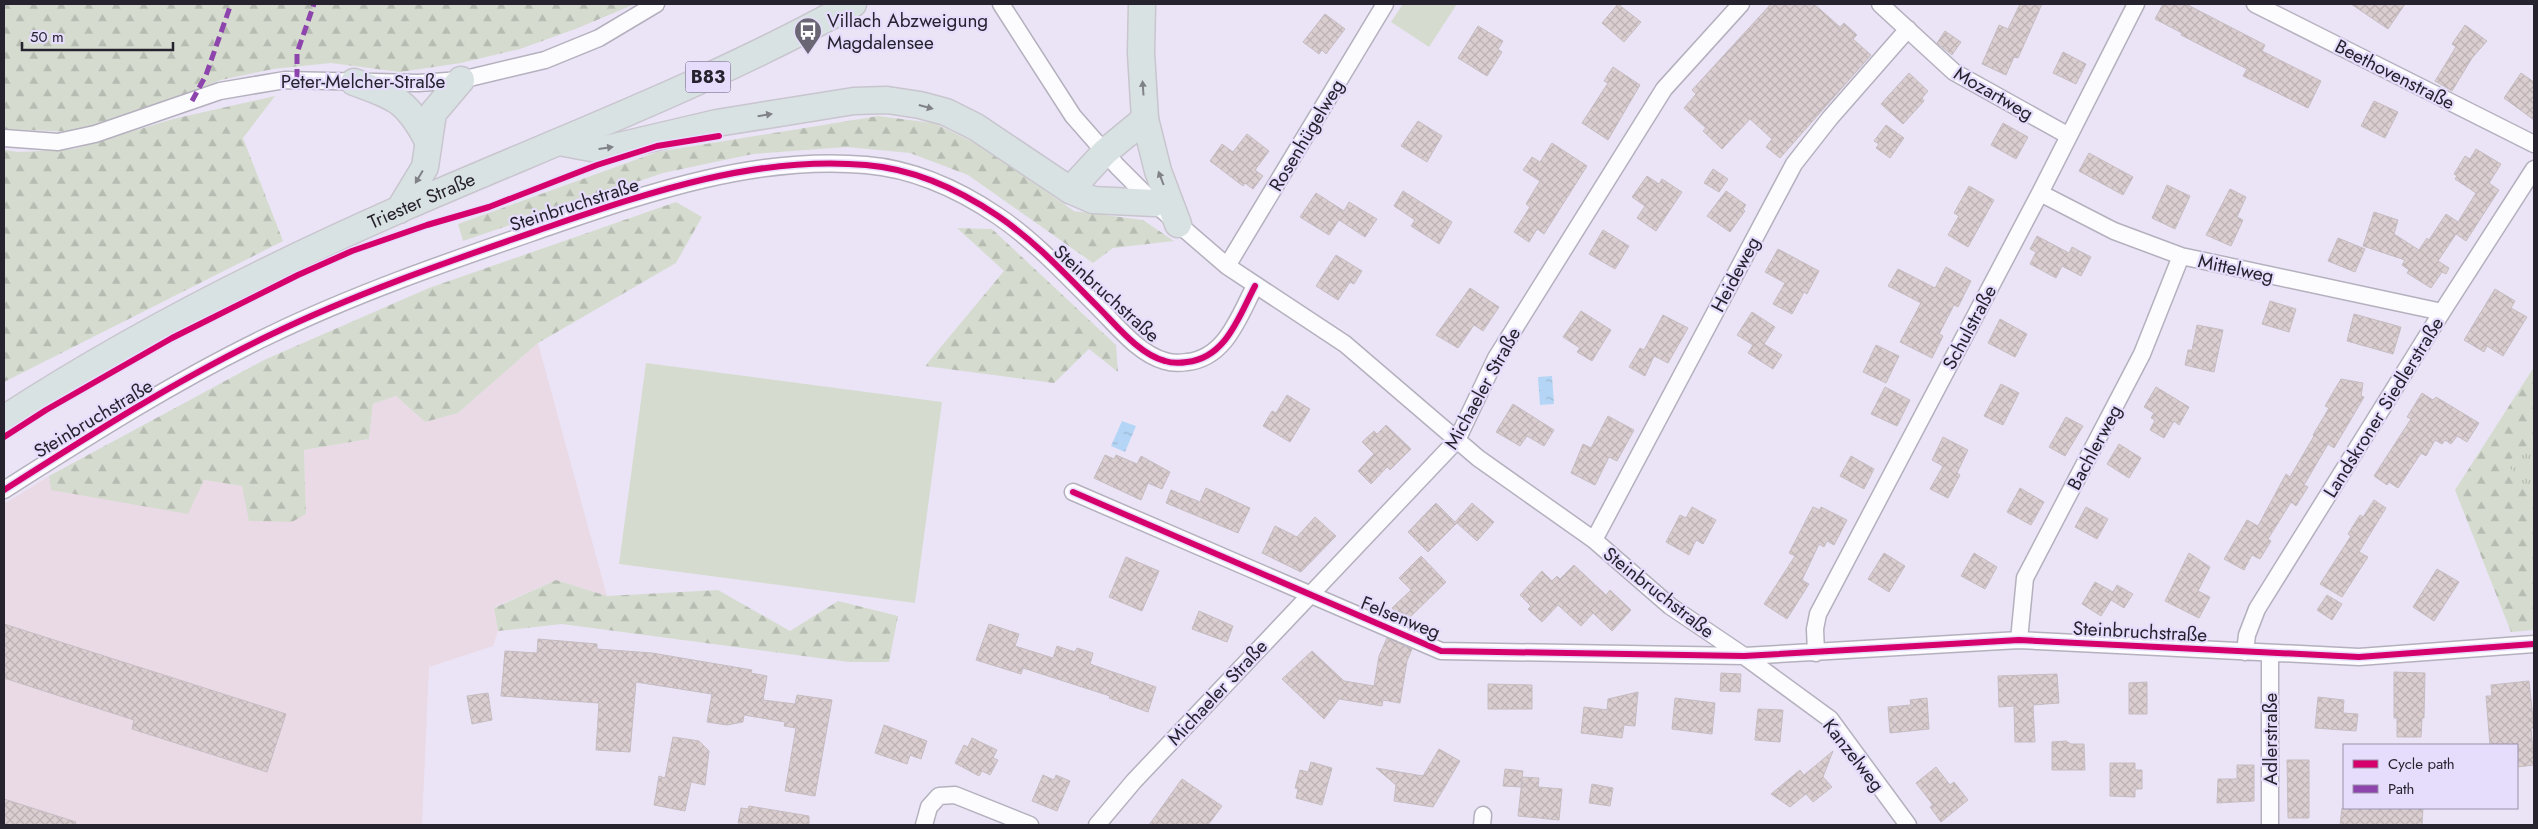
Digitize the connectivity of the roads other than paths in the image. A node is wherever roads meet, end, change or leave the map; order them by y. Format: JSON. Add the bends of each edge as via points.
{"nodes":[{"id":1,"x":656,"y":4,"type":"edge"},
{"id":2,"x":853,"y":4,"type":"edge"},
{"id":3,"x":1000,"y":4,"type":"edge"},
{"id":4,"x":1142,"y":4,"type":"edge"},
{"id":5,"x":1385,"y":4,"type":"edge"},
{"id":6,"x":1741,"y":4,"type":"edge"},
{"id":7,"x":1880,"y":4,"type":"edge"},
{"id":8,"x":2136,"y":4,"type":"edge"},
{"id":9,"x":2255,"y":4,"type":"edge"},
{"id":10,"x":1908,"y":29,"type":"junction"},
{"id":11,"x":461,"y":80,"type":"junction"},
{"id":12,"x":354,"y":82,"type":"junction"},
{"id":13,"x":1145,"y":120,"type":"junction"},
{"id":14,"x":2070,"y":136,"type":"junction"},
{"id":15,"x":4,"y":138,"type":"edge"},
{"id":16,"x":427,"y":139,"type":"junction"},
{"id":17,"x":558,"y":142,"type":"junction"},
{"id":18,"x":2534,"y":144,"type":"edge"},
{"id":19,"x":1105,"y":152,"type":"junction"},
{"id":20,"x":2534,"y":169,"type":"edge"},
{"id":21,"x":1070,"y":190,"type":"junction"},
{"id":22,"x":2040,"y":193,"type":"junction"},
{"id":23,"x":1154,"y":203,"type":"junction"},
{"id":24,"x":398,"y":210,"type":"junction"},
{"id":25,"x":1178,"y":224,"type":"junction"},
{"id":26,"x":2181,"y":256,"type":"junction"},
{"id":27,"x":1227,"y":266,"type":"junction"},
{"id":28,"x":1255,"y":286,"type":"junction"},
{"id":29,"x":2442,"y":312,"type":"junction"},
{"id":30,"x":4,"y":420,"type":"edge"},
{"id":31,"x":1457,"y":440,"type":"junction"},
{"id":32,"x":4,"y":490,"type":"edge"},
{"id":33,"x":1073,"y":492,"type":"dead end"},
{"id":34,"x":1594,"y":540,"type":"junction"},
{"id":35,"x":1308,"y":595,"type":"junction"},
{"id":36,"x":2019,"y":640,"type":"junction"},
{"id":37,"x":2534,"y":644,"type":"edge"},
{"id":38,"x":2245,"y":652,"type":"junction"},
{"id":39,"x":1816,"y":653,"type":"junction"},
{"id":40,"x":2270,"y":653,"type":"junction"},
{"id":41,"x":1744,"y":656,"type":"junction"},
{"id":42,"x":924,"y":825,"type":"edge"},
{"id":43,"x":1030,"y":825,"type":"edge"},
{"id":44,"x":1097,"y":825,"type":"edge"},
{"id":45,"x":1908,"y":825,"type":"edge"},
{"id":46,"x":2270,"y":825,"type":"edge"}],
"edges":[{"from":1,"to":11,"type":"street","name":"Peter-Melcher-Straße","via":[[599,38],[546,60]]},
{"from":2,"to":17,"type":"main road","name":"Triester Straße","number":"B83","via":[[724,70]]},
{"from":3,"to":19,"type":"street","name":"Steinbruchstraße","via":[[1073,116]]},
{"from":13,"to":4,"type":"main road","one_way":true},
{"from":5,"to":27,"type":"street","name":"Rosenhügelweg"},
{"from":6,"to":31,"type":"street","name":"Michaeler Straße","via":[[1664,89],[1496,358]]},
{"from":7,"to":10,"type":"street","name":"Mozartweg"},
{"from":8,"to":14,"type":"street","name":"Schulstraße"},
{"from":9,"to":18,"type":"street","name":"Beethovenstraße"},
{"from":10,"to":14,"type":"street","name":"Mozartweg","via":[[1954,72]]},
{"from":10,"to":34,"type":"street","name":"Heideweg","via":[[1794,164]]},
{"from":11,"to":12,"type":"street","name":"Peter-Melcher-Straße"},
{"from":11,"to":16,"type":"main road","via":[[433,113]]},
{"from":12,"to":15,"type":"street","name":"Peter-Melcher-Straße","via":[[285,80],[220,91],[95,134],[58,142]]},
{"from":12,"to":16,"type":"main road","via":[[393,97],[407,107]]},
{"from":13,"to":19,"type":"main road"},
{"from":25,"to":13,"type":"main road","one_way":true,"via":[[1158,171]]},
{"from":14,"to":22,"type":"street","name":"Schulstraße"},
{"from":16,"to":24,"type":"main road","one_way":true,"via":[[425,167]]},
{"from":17,"to":21,"type":"main road","one_way":true,"via":[[602,150],[717,122],[854,101],[887,100],[946,112],[976,127]]},
{"from":17,"to":24,"type":"main road","name":"Triester Straße","number":"B83"},
{"from":19,"to":21,"type":"main road"},
{"from":19,"to":23,"type":"street","name":"Steinbruchstraße"},
{"from":20,"to":29,"type":"street","name":"Landskroner Siedlerstraße"},
{"from":21,"to":23,"type":"main road","via":[[1093,200]]},
{"from":22,"to":26,"type":"street","name":"Mittelweg","via":[[2114,231]]},
{"from":22,"to":39,"type":"street","name":"Schulstraße","via":[[1818,614]]},
{"from":23,"to":25,"type":"street","name":"Steinbruchstraße"},
{"from":24,"to":30,"type":"main road","name":"Triester Straße","number":"B83","via":[[293,258],[156,329]]},
{"from":25,"to":27,"type":"street","name":"Steinbruchstraße"},
{"from":26,"to":29,"type":"street","name":"Mittelweg"},
{"from":26,"to":36,"type":"street","name":"Bachlerweg","via":[[2142,354],[2025,578]]},
{"from":27,"to":28,"type":"street","name":"Steinbruchstraße"},
{"from":28,"to":31,"type":"street","name":"Steinbruchstraße","via":[[1345,344]]},
{"from":28,"to":32,"type":"street","name":"Steinbruchstraße","via":[[1226,341],[1207,356],[1187,362],[1165,361],[1147,352],[1125,334],[1058,268],[1000,218],[932,179],[866,164],[822,163],[770,168],[710,179],[614,204],[371,290],[269,336],[146,402]]},
{"from":29,"to":38,"type":"street","name":"Landskroner Siedlerstraße","via":[[2256,609]]},
{"from":31,"to":34,"type":"street","name":"Steinbruchstraße"},
{"from":31,"to":35,"type":"street","name":"Michaeler Straße"},
{"from":33,"to":35,"type":"street","name":"Felsenweg"},
{"from":34,"to":41,"type":"street","name":"Steinbruchstraße","via":[[1670,606]]},
{"from":35,"to":41,"type":"street","name":"Felsenweg","via":[[1441,650]]},
{"from":35,"to":44,"type":"street","name":"Michaeler Straße","via":[[1134,780]]},
{"from":36,"to":38,"type":"street","name":"Steinbruchstraße"},
{"from":36,"to":39,"type":"street","name":"Steinbruchstraße"},
{"from":37,"to":40,"type":"street","name":"Steinbruchstraße","via":[[2358,657]]},
{"from":38,"to":40,"type":"street","name":"Steinbruchstraße"},
{"from":39,"to":41,"type":"street","name":"Steinbruchstraße"},
{"from":40,"to":46,"type":"street","name":"Adlerstraße"},
{"from":41,"to":45,"type":"street","name":"Kanzelweg","via":[[1830,720]]},
{"from":42,"to":43,"type":"street","via":[[929,807],[939,796],[956,795]]}]}
